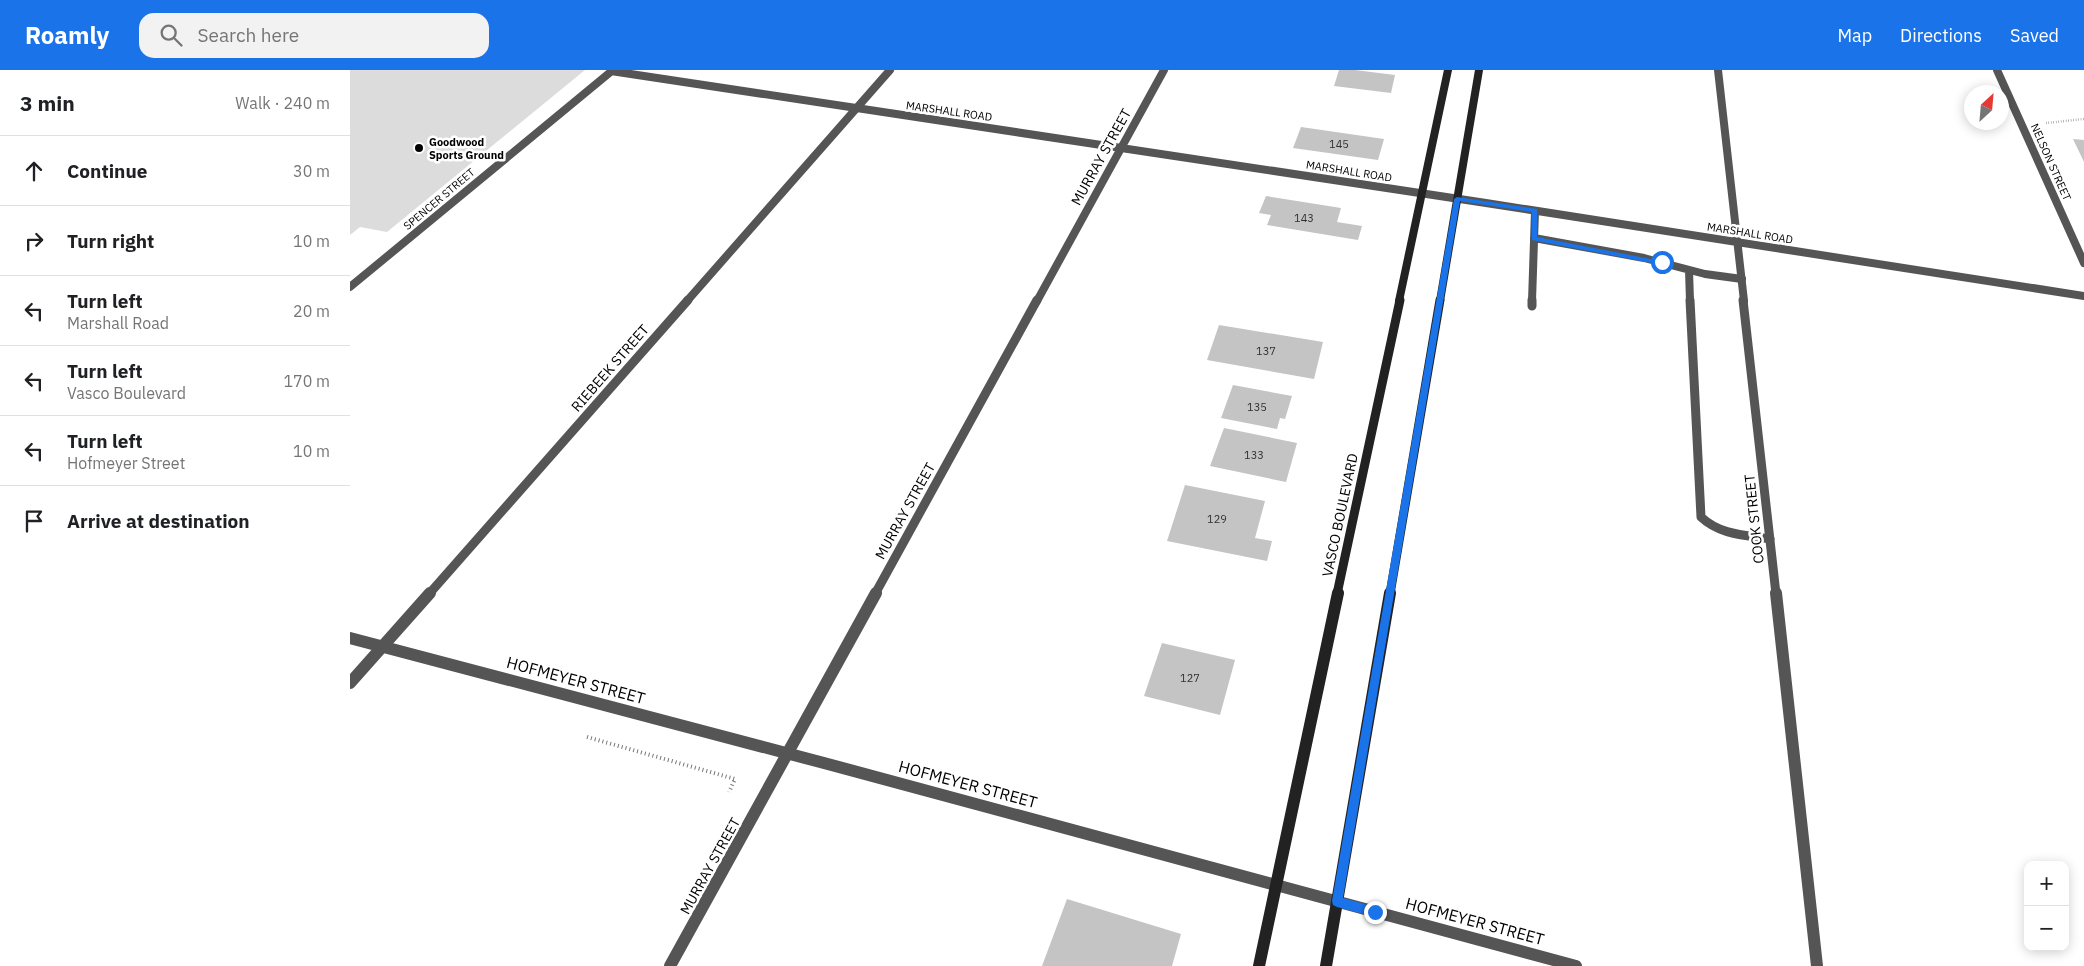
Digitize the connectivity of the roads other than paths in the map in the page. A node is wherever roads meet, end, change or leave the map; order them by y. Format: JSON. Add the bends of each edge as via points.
{"nodes":[{"id":1,"x":890,"y":70,"type":"edge"},
{"id":2,"x":1164,"y":70,"type":"edge"},
{"id":3,"x":1448,"y":70,"type":"edge"},
{"id":4,"x":1479,"y":70,"type":"edge"},
{"id":5,"x":1718,"y":70,"type":"edge"},
{"id":6,"x":1997,"y":70,"type":"edge"},
{"id":7,"x":612,"y":71,"type":"edge"},
{"id":8,"x":856,"y":109,"type":"junction"},
{"id":9,"x":1122,"y":148,"type":"junction"},
{"id":10,"x":1422,"y":194,"type":"junction"},
{"id":11,"x":1457,"y":199,"type":"junction"},
{"id":12,"x":1535,"y":211,"type":"junction"},
{"id":13,"x":1534,"y":238,"type":"junction"},
{"id":14,"x":1738,"y":242,"type":"junction"},
{"id":15,"x":2084,"y":264,"type":"edge"},
{"id":16,"x":1689,"y":270,"type":"junction"},
{"id":17,"x":1742,"y":279,"type":"junction"},
{"id":18,"x":350,"y":287,"type":"edge"},
{"id":19,"x":2084,"y":296,"type":"edge"},
{"id":20,"x":1532,"y":306,"type":"dead end"},
{"id":21,"x":1770,"y":539,"type":"junction"},
{"id":22,"x":350,"y":638,"type":"edge"},
{"id":23,"x":382,"y":647,"type":"junction"},
{"id":24,"x":350,"y":683,"type":"edge"},
{"id":25,"x":786,"y":754,"type":"junction"},
{"id":26,"x":1276,"y":885,"type":"junction"},
{"id":27,"x":1337,"y":901,"type":"junction"},
{"id":28,"x":670,"y":966,"type":"edge"},
{"id":29,"x":1259,"y":966,"type":"edge"},
{"id":30,"x":1326,"y":966,"type":"edge"},
{"id":31,"x":1576,"y":966,"type":"edge"},
{"id":32,"x":1817,"y":966,"type":"edge"}],
"edges":[{"from":1,"to":8,"type":"street","name":"RIEBEEK STREET"},
{"from":2,"to":9,"type":"street","name":"MURRAY STREET"},
{"from":3,"to":10,"type":"main road","name":"VASCO BOULEVARD"},
{"from":4,"to":11,"type":"main road"},
{"from":5,"to":14,"type":"street","name":"COOK STREET"},
{"from":6,"to":15,"type":"street","name":"NELSON STREET"},
{"from":7,"to":8,"type":"street","name":"MARSHALL ROAD"},
{"from":7,"to":18,"type":"street","name":"SPENCER STREET"},
{"from":8,"to":9,"type":"street","name":"MARSHALL ROAD"},
{"from":8,"to":23,"type":"street","name":"RIEBEEK STREET"},
{"from":9,"to":10,"type":"street","name":"MARSHALL ROAD"},
{"from":9,"to":25,"type":"street","name":"MURRAY STREET"},
{"from":10,"to":11,"type":"street","name":"MARSHALL ROAD"},
{"from":10,"to":26,"type":"main road","name":"VASCO BOULEVARD"},
{"from":11,"to":12,"type":"street","name":"MARSHALL ROAD"},
{"from":11,"to":27,"type":"main road"},
{"from":12,"to":13,"type":"street"},
{"from":12,"to":14,"type":"street","name":"MARSHALL ROAD"},
{"from":13,"to":16,"type":"street","via":[[1644,258]]},
{"from":13,"to":20,"type":"street"},
{"from":14,"to":17,"type":"street","name":"COOK STREET"},
{"from":14,"to":19,"type":"street","name":"MARSHALL ROAD"},
{"from":16,"to":17,"type":"street"},
{"from":16,"to":21,"type":"street","via":[[1694,425],[1701,517],[1724,532]]},
{"from":17,"to":21,"type":"street","name":"COOK STREET"},
{"from":21,"to":32,"type":"street","name":"COOK STREET"},
{"from":22,"to":23,"type":"street","name":"HOFMEYER STREET"},
{"from":23,"to":24,"type":"street","name":"RIEBEEK STREET"},
{"from":23,"to":25,"type":"street","name":"HOFMEYER STREET"},
{"from":25,"to":26,"type":"street","name":"HOFMEYER STREET"},
{"from":25,"to":28,"type":"street","name":"MURRAY STREET"},
{"from":26,"to":27,"type":"street","name":"HOFMEYER STREET"},
{"from":26,"to":29,"type":"main road","name":"VASCO BOULEVARD"},
{"from":27,"to":30,"type":"main road"},
{"from":27,"to":31,"type":"street","name":"HOFMEYER STREET"}]}
